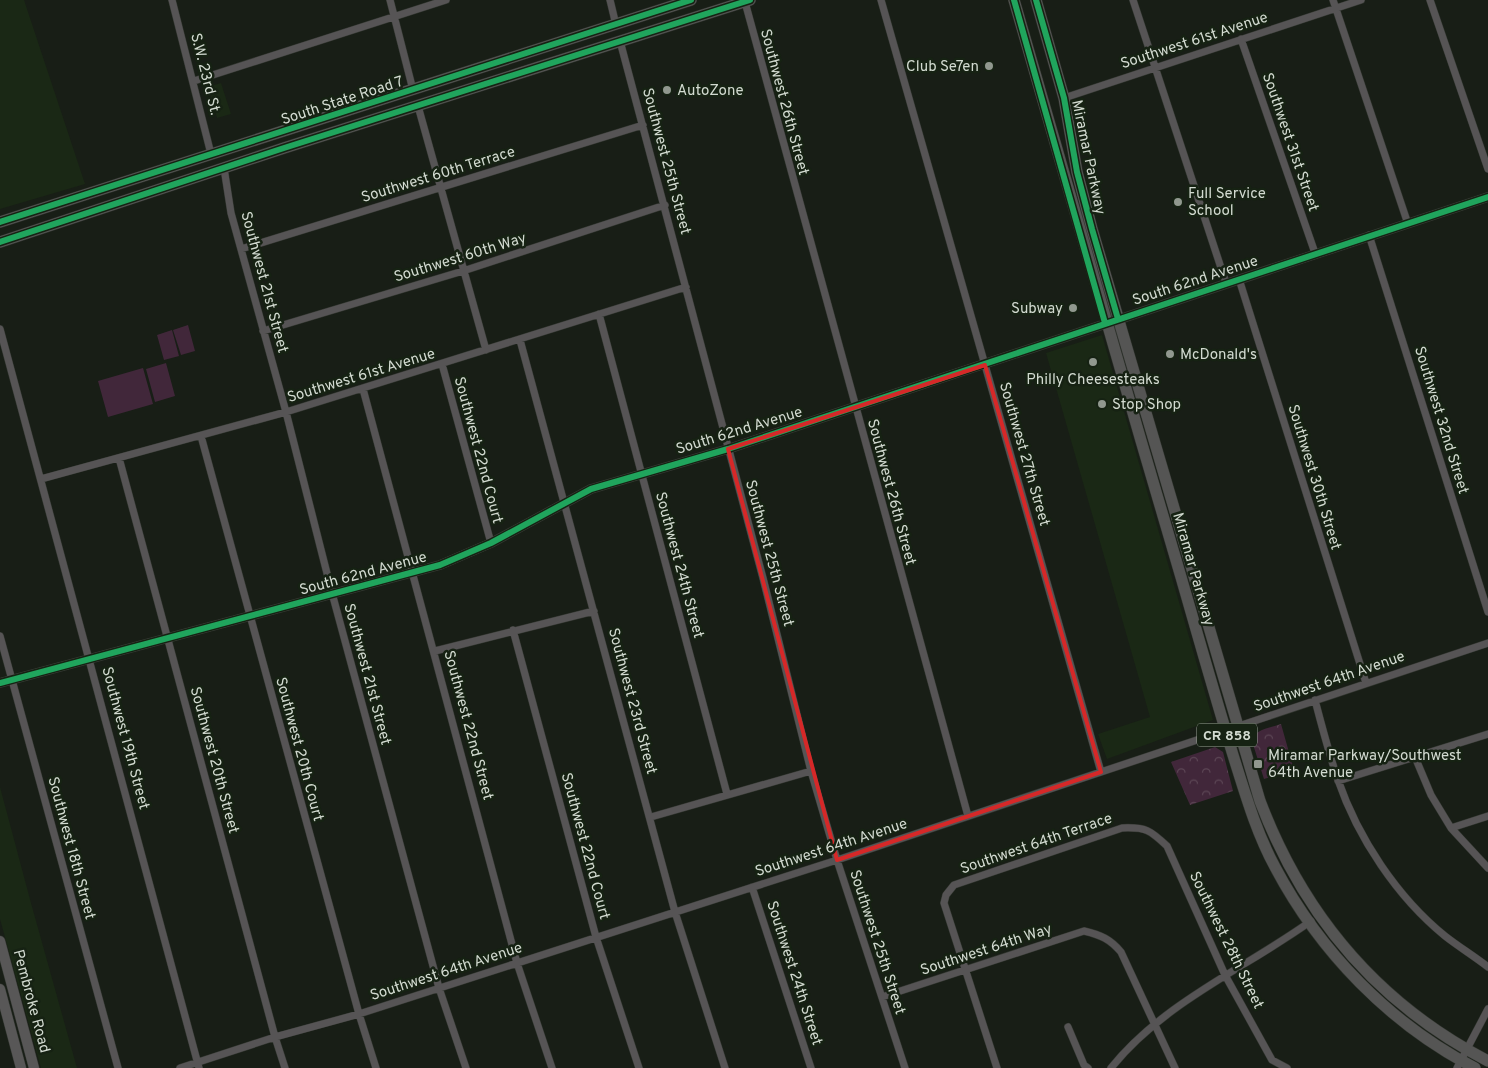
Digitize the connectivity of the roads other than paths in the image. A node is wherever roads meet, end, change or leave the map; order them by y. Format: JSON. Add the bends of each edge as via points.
{"nodes":[{"id":1,"x":172,"y":0,"type":"edge"},
{"id":2,"x":390,"y":0,"type":"edge"},
{"id":3,"x":446,"y":0,"type":"edge"},
{"id":4,"x":610,"y":0,"type":"edge"},
{"id":5,"x":691,"y":0,"type":"edge"},
{"id":6,"x":881,"y":0,"type":"edge"},
{"id":7,"x":1014,"y":0,"type":"edge"},
{"id":8,"x":1036,"y":0,"type":"edge"},
{"id":9,"x":1133,"y":0,"type":"edge"},
{"id":10,"x":1333,"y":0,"type":"edge"},
{"id":11,"x":1360,"y":0,"type":"edge"},
{"id":12,"x":1430,"y":0,"type":"edge"},
{"id":13,"x":747,"y":1,"type":"edge"},
{"id":14,"x":1336,"y":8,"type":"junction"},
{"id":15,"x":395,"y":16,"type":"junction"},
{"id":16,"x":639,"y":17,"type":"junction"},
{"id":17,"x":616,"y":25,"type":"junction"},
{"id":18,"x":1241,"y":39,"type":"junction"},
{"id":19,"x":620,"y":41,"type":"junction"},
{"id":20,"x":596,"y":49,"type":"junction"},
{"id":21,"x":1154,"y":67,"type":"junction"},
{"id":22,"x":194,"y":81,"type":"junction"},
{"id":23,"x":413,"y":90,"type":"junction"},
{"id":24,"x":1064,"y":98,"type":"junction"},
{"id":25,"x":418,"y":106,"type":"junction"},
{"id":26,"x":643,"y":124,"type":"junction"},
{"id":27,"x":242,"y":145,"type":"junction"},
{"id":28,"x":212,"y":154,"type":"junction"},
{"id":29,"x":224,"y":168,"type":"junction"},
{"id":30,"x":1488,"y":169,"type":"edge"},
{"id":31,"x":194,"y":178,"type":"junction"},
{"id":32,"x":114,"y":186,"type":"junction"},
{"id":33,"x":441,"y":187,"type":"junction"},
{"id":34,"x":1488,"y":198,"type":"edge"},
{"id":35,"x":665,"y":205,"type":"junction"},
{"id":36,"x":86,"y":214,"type":"junction"},
{"id":37,"x":0,"y":222,"type":"edge"},
{"id":38,"x":1408,"y":224,"type":"junction"},
{"id":39,"x":1369,"y":235,"type":"junction"},
{"id":40,"x":0,"y":242,"type":"edge"},
{"id":41,"x":241,"y":249,"type":"junction"},
{"id":42,"x":1315,"y":253,"type":"junction"},
{"id":43,"x":463,"y":271,"type":"junction"},
{"id":44,"x":1239,"y":279,"type":"junction"},
{"id":45,"x":1226,"y":283,"type":"junction"},
{"id":46,"x":686,"y":287,"type":"junction"},
{"id":47,"x":599,"y":314,"type":"junction"},
{"id":48,"x":1118,"y":319,"type":"junction"},
{"id":49,"x":1105,"y":323,"type":"junction"},
{"id":50,"x":0,"y":329,"type":"edge"},
{"id":51,"x":263,"y":331,"type":"junction"},
{"id":52,"x":520,"y":340,"type":"junction"},
{"id":53,"x":2,"y":348,"type":"edge"},
{"id":54,"x":486,"y":350,"type":"junction"},
{"id":55,"x":442,"y":364,"type":"junction"},
{"id":56,"x":985,"y":365,"type":"junction"},
{"id":57,"x":363,"y":389,"type":"junction"},
{"id":58,"x":856,"y":406,"type":"junction"},
{"id":59,"x":286,"y":412,"type":"junction"},
{"id":60,"x":201,"y":436,"type":"junction"},
{"id":61,"x":728,"y":449,"type":"junction"},
{"id":62,"x":119,"y":458,"type":"junction"},
{"id":63,"x":641,"y":473,"type":"junction"},
{"id":64,"x":41,"y":479,"type":"junction"},
{"id":65,"x":565,"y":502,"type":"junction"},
{"id":66,"x":1170,"y":541,"type":"junction"},
{"id":67,"x":491,"y":543,"type":"junction"},
{"id":68,"x":413,"y":573,"type":"junction"},
{"id":69,"x":1196,"y":584,"type":"junction"},
{"id":70,"x":332,"y":593,"type":"junction"},
{"id":71,"x":594,"y":611,"type":"junction"},
{"id":72,"x":1488,"y":612,"type":"edge"},
{"id":73,"x":250,"y":617,"type":"junction"},
{"id":74,"x":513,"y":630,"type":"junction"},
{"id":75,"x":0,"y":636,"type":"edge"},
{"id":76,"x":168,"y":639,"type":"junction"},
{"id":77,"x":1488,"y":643,"type":"edge"},
{"id":78,"x":435,"y":651,"type":"junction"},
{"id":79,"x":91,"y":660,"type":"junction"},
{"id":80,"x":12,"y":680,"type":"junction"},
{"id":81,"x":0,"y":683,"type":"edge"},
{"id":82,"x":1366,"y":683,"type":"junction"},
{"id":83,"x":1315,"y":700,"type":"junction"},
{"id":84,"x":1238,"y":727,"type":"junction"},
{"id":85,"x":1226,"y":731,"type":"junction"},
{"id":86,"x":1488,"y":734,"type":"edge"},
{"id":87,"x":1415,"y":757,"type":"junction"},
{"id":88,"x":811,"y":771,"type":"junction"},
{"id":89,"x":1101,"y":772,"type":"junction"},
{"id":90,"x":1338,"y":781,"type":"junction"},
{"id":91,"x":727,"y":794,"type":"junction"},
{"id":92,"x":968,"y":816,"type":"junction"},
{"id":93,"x":1488,"y":816,"type":"edge"},
{"id":94,"x":651,"y":817,"type":"junction"},
{"id":95,"x":1140,"y":828,"type":"joint"},
{"id":96,"x":1451,"y":828,"type":"junction"},
{"id":97,"x":837,"y":860,"type":"junction"},
{"id":98,"x":1488,"y":868,"type":"edge"},
{"id":99,"x":752,"y":887,"type":"junction"},
{"id":100,"x":675,"y":912,"type":"junction"},
{"id":101,"x":1318,"y":916,"type":"junction"},
{"id":102,"x":1309,"y":923,"type":"junction"},
{"id":103,"x":596,"y":937,"type":"junction"},
{"id":104,"x":0,"y":941,"type":"edge"},
{"id":105,"x":0,"y":957,"type":"edge"},
{"id":106,"x":517,"y":963,"type":"junction"},
{"id":107,"x":1488,"y":967,"type":"edge"},
{"id":108,"x":964,"y":971,"type":"junction"},
{"id":109,"x":1225,"y":975,"type":"junction"},
{"id":110,"x":439,"y":988,"type":"junction"},
{"id":111,"x":0,"y":989,"type":"edge"},
{"id":112,"x":882,"y":997,"type":"junction"},
{"id":113,"x":1488,"y":1009,"type":"edge"},
{"id":114,"x":359,"y":1014,"type":"junction"},
{"id":115,"x":21,"y":1019,"type":"junction"},
{"id":116,"x":1155,"y":1022,"type":"junction"},
{"id":117,"x":1068,"y":1027,"type":"dead end"},
{"id":118,"x":275,"y":1037,"type":"junction"},
{"id":119,"x":1462,"y":1060,"type":"edge"},
{"id":120,"x":1488,"y":1061,"type":"edge"},
{"id":121,"x":198,"y":1065,"type":"edge"},
{"id":122,"x":21,"y":1068,"type":"edge"},
{"id":123,"x":34,"y":1068,"type":"edge"},
{"id":124,"x":118,"y":1068,"type":"edge"},
{"id":125,"x":180,"y":1068,"type":"edge"},
{"id":126,"x":285,"y":1068,"type":"edge"},
{"id":127,"x":376,"y":1068,"type":"edge"},
{"id":128,"x":466,"y":1068,"type":"edge"},
{"id":129,"x":552,"y":1068,"type":"edge"},
{"id":130,"x":639,"y":1068,"type":"edge"},
{"id":131,"x":725,"y":1068,"type":"edge"},
{"id":132,"x":811,"y":1068,"type":"edge"},
{"id":133,"x":905,"y":1068,"type":"edge"},
{"id":134,"x":997,"y":1068,"type":"edge"},
{"id":135,"x":1088,"y":1068,"type":"edge"},
{"id":136,"x":1111,"y":1068,"type":"edge"},
{"id":137,"x":1175,"y":1068,"type":"edge"},
{"id":138,"x":1287,"y":1068,"type":"edge"},
{"id":139,"x":1476,"y":1068,"type":"edge"}],
"edges":[{"from":1,"to":22,"type":"street","name":"S.W. 23rd St."},
{"from":2,"to":15,"type":"street"},
{"from":3,"to":15,"type":"street"},
{"from":4,"to":17,"type":"street"},
{"from":5,"to":16,"type":"main road","name":"South State Road 7"},
{"from":6,"to":56,"type":"street","name":"Southwest 27th Street"},
{"from":7,"to":49,"type":"main road","name":"Miramar Parkway","number":"CR 858"},
{"from":8,"to":24,"type":"main road","name":"Miramar Parkway","number":"CR 858"},
{"from":9,"to":21,"type":"street"},
{"from":10,"to":14,"type":"street"},
{"from":11,"to":14,"type":"street","name":"Southwest 61st Avenue"},
{"from":12,"to":30,"type":"street"},
{"from":13,"to":19,"type":"main road","name":"South State Road 7"},
{"from":13,"to":58,"type":"street","name":"Southwest 26th Street"},
{"from":14,"to":18,"type":"street","name":"Southwest 61st Avenue"},
{"from":14,"to":38,"type":"street"},
{"from":15,"to":22,"type":"street"},
{"from":15,"to":23,"type":"street"},
{"from":16,"to":17,"type":"main road","name":"South State Road 7"},
{"from":16,"to":19,"type":"main road","via":[[625,30]]},
{"from":17,"to":20,"type":"main road","via":[[611,36]]},
{"from":17,"to":23,"type":"main road","name":"South State Road 7"},
{"from":18,"to":21,"type":"street","name":"Southwest 61st Avenue"},
{"from":18,"to":42,"type":"street","name":"Southwest 31st Street"},
{"from":19,"to":20,"type":"main road","name":"South State Road 7"},
{"from":19,"to":26,"type":"street","name":"Southwest 25th Street"},
{"from":20,"to":25,"type":"main road","name":"South State Road 7"},
{"from":21,"to":24,"type":"street","name":"Southwest 61st Avenue"},
{"from":21,"to":45,"type":"street"},
{"from":22,"to":28,"type":"street","name":"S.W. 23rd St."},
{"from":23,"to":27,"type":"main road","name":"South State Road 7"},
{"from":24,"to":48,"type":"main road","name":"Miramar Parkway","number":"CR 858","via":[[1077,172]]},
{"from":25,"to":29,"type":"main road","name":"South State Road 7"},
{"from":25,"to":33,"type":"street"},
{"from":26,"to":33,"type":"street","name":"Southwest 60th Terrace"},
{"from":26,"to":35,"type":"street","name":"Southwest 25th Street"},
{"from":27,"to":28,"type":"main road","name":"South State Road 7"},
{"from":27,"to":29,"type":"main road"},
{"from":28,"to":31,"type":"main road","via":[[207,166]]},
{"from":28,"to":32,"type":"main road","name":"South State Road 7"},
{"from":29,"to":31,"type":"main road","name":"South State Road 7"},
{"from":29,"to":41,"type":"street","name":"Southwest 21st Street"},
{"from":31,"to":36,"type":"main road","name":"South State Road 7"},
{"from":32,"to":36,"type":"main road"},
{"from":32,"to":37,"type":"main road","name":"South State Road 7"},
{"from":33,"to":41,"type":"street","name":"Southwest 60th Terrace"},
{"from":33,"to":43,"type":"street"},
{"from":34,"to":38,"type":"street","name":"South 62nd Avenue"},
{"from":35,"to":43,"type":"street","name":"Southwest 60th Way"},
{"from":35,"to":46,"type":"street","name":"Southwest 25th Street"},
{"from":36,"to":40,"type":"main road","name":"South State Road 7"},
{"from":38,"to":39,"type":"street","name":"South 62nd Avenue"},
{"from":39,"to":42,"type":"street","name":"South 62nd Avenue"},
{"from":39,"to":72,"type":"street","name":"Southwest 32nd Street"},
{"from":41,"to":51,"type":"street","name":"Southwest 21st Street"},
{"from":42,"to":44,"type":"street","name":"South 62nd Avenue"},
{"from":43,"to":51,"type":"street","name":"Southwest 60th Way"},
{"from":43,"to":54,"type":"street"},
{"from":44,"to":45,"type":"street","name":"South 62nd Avenue"},
{"from":44,"to":82,"type":"street","name":"Southwest 30th Street"},
{"from":45,"to":48,"type":"street","name":"South 62nd Avenue"},
{"from":46,"to":47,"type":"street","name":"Southwest 61st Avenue"},
{"from":46,"to":61,"type":"street","name":"Southwest 25th Street"},
{"from":47,"to":52,"type":"street","name":"Southwest 61st Avenue"},
{"from":47,"to":63,"type":"street","name":"Southwest 24th Street"},
{"from":48,"to":49,"type":"street","name":"South 62nd Avenue"},
{"from":48,"to":69,"type":"main road","name":"Miramar Parkway","number":"CR 858"},
{"from":49,"to":56,"type":"street","name":"South 62nd Avenue"},
{"from":49,"to":66,"type":"main road","name":"Miramar Parkway","number":"CR 858"},
{"from":50,"to":53,"type":"street","name":"Southwest 19th Street"},
{"from":51,"to":59,"type":"street","name":"Southwest 21st Street"},
{"from":52,"to":54,"type":"street","name":"Southwest 61st Avenue"},
{"from":52,"to":65,"type":"street","name":"Southwest 23rd Street"},
{"from":53,"to":64,"type":"street","name":"Southwest 19th Street"},
{"from":54,"to":55,"type":"street","name":"Southwest 61st Avenue"},
{"from":55,"to":57,"type":"street","name":"Southwest 61st Avenue"},
{"from":55,"to":67,"type":"street","name":"Southwest 22nd Court"},
{"from":56,"to":58,"type":"street","name":"South 62nd Avenue"},
{"from":56,"to":89,"type":"street","name":"Southwest 27th Street"},
{"from":57,"to":59,"type":"street","name":"Southwest 61st Avenue"},
{"from":57,"to":68,"type":"street","name":"Southwest 22nd Street"},
{"from":58,"to":61,"type":"street","name":"South 62nd Avenue"},
{"from":58,"to":92,"type":"street","name":"Southwest 26th Street"},
{"from":59,"to":60,"type":"street","name":"Southwest 61st Avenue"},
{"from":59,"to":70,"type":"street","name":"Southwest 21st Street"},
{"from":60,"to":62,"type":"street","name":"Southwest 61st Avenue"},
{"from":60,"to":73,"type":"street","name":"Southwest 20th Court"},
{"from":61,"to":63,"type":"street","name":"South 62nd Avenue"},
{"from":61,"to":88,"type":"street","name":"Southwest 25th Street"},
{"from":62,"to":64,"type":"street","name":"Southwest 61st Avenue"},
{"from":62,"to":76,"type":"street","name":"Southwest 20th Street"},
{"from":63,"to":65,"type":"street","name":"South 62nd Avenue","via":[[591,489]]},
{"from":63,"to":91,"type":"street","name":"Southwest 24th Street"},
{"from":64,"to":79,"type":"street","name":"Southwest 19th Street"},
{"from":65,"to":67,"type":"street","name":"South 62nd Avenue"},
{"from":65,"to":71,"type":"street","name":"Southwest 23rd Street"},
{"from":66,"to":69,"type":"main road","via":[[1180,550]]},
{"from":66,"to":85,"type":"main road","name":"Miramar Parkway","number":"CR 858"},
{"from":67,"to":68,"type":"street","name":"South 62nd Avenue"},
{"from":68,"to":70,"type":"street","name":"South 62nd Avenue"},
{"from":68,"to":78,"type":"street","name":"Southwest 22nd Street"},
{"from":69,"to":84,"type":"main road","name":"Miramar Parkway","number":"CR 858"},
{"from":70,"to":73,"type":"street","name":"South 62nd Avenue"},
{"from":70,"to":110,"type":"street","name":"Southwest 21st Street"},
{"from":71,"to":74,"type":"street"},
{"from":71,"to":94,"type":"street","name":"Southwest 23rd Street"},
{"from":73,"to":76,"type":"street","name":"South 62nd Avenue"},
{"from":73,"to":114,"type":"street","name":"Southwest 20th Court"},
{"from":74,"to":78,"type":"street"},
{"from":74,"to":103,"type":"street","name":"Southwest 22nd Court"},
{"from":75,"to":80,"type":"street","name":"Southwest 18th Street"},
{"from":76,"to":79,"type":"street","name":"South 62nd Avenue"},
{"from":76,"to":118,"type":"street","name":"Southwest 20th Street"},
{"from":77,"to":82,"type":"street","name":"Southwest 64th Avenue"},
{"from":78,"to":106,"type":"street","name":"Southwest 22nd Street"},
{"from":79,"to":80,"type":"street","name":"South 62nd Avenue"},
{"from":79,"to":121,"type":"street","name":"Southwest 19th Street"},
{"from":80,"to":81,"type":"street","name":"South 62nd Avenue"},
{"from":80,"to":124,"type":"street","name":"Southwest 18th Street"},
{"from":82,"to":83,"type":"street","name":"Southwest 64th Avenue"},
{"from":83,"to":84,"type":"street","name":"Southwest 64th Avenue"},
{"from":83,"to":90,"type":"street"},
{"from":84,"to":85,"type":"street","name":"Southwest 64th Avenue"},
{"from":84,"to":101,"type":"main road","name":"Miramar Parkway","number":"CR 858","via":[[1273,835]]},
{"from":85,"to":89,"type":"street","name":"Southwest 64th Avenue"},
{"from":85,"to":102,"type":"main road","name":"Miramar Parkway","number":"CR 858","via":[[1262,840]]},
{"from":86,"to":87,"type":"street"},
{"from":87,"to":90,"type":"street"},
{"from":87,"to":96,"type":"street"},
{"from":88,"to":91,"type":"street"},
{"from":88,"to":97,"type":"street","name":"Southwest 25th Street"},
{"from":89,"to":92,"type":"street","name":"Southwest 64th Avenue"},
{"from":90,"to":107,"type":"street","via":[[1371,848],[1403,893],[1444,935]]},
{"from":91,"to":94,"type":"street"},
{"from":92,"to":97,"type":"street","name":"Southwest 64th Avenue"},
{"from":93,"to":96,"type":"street"},
{"from":94,"to":100,"type":"street","name":"Southwest 23rd Street"},
{"from":95,"to":108,"type":"street","name":"Southwest 64th Terrace","via":[[1122,828],[954,885],[944,903]]},
{"from":95,"to":109,"type":"street","name":"Southwest 28th Street","via":[[1152,832],[1167,846]]},
{"from":96,"to":98,"type":"street"},
{"from":97,"to":99,"type":"street","name":"Southwest 64th Avenue"},
{"from":97,"to":112,"type":"street","name":"Southwest 25th Street"},
{"from":99,"to":100,"type":"street","name":"Southwest 64th Avenue"},
{"from":99,"to":132,"type":"street","name":"Southwest 24th Street"},
{"from":100,"to":103,"type":"street","name":"Southwest 64th Avenue"},
{"from":100,"to":131,"type":"street","name":"Southwest 23rd Street"},
{"from":101,"to":102,"type":"street"},
{"from":101,"to":119,"type":"main road","name":"Miramar Parkway","number":"CR 858","via":[[1357,964]]},
{"from":102,"to":109,"type":"street"},
{"from":102,"to":119,"type":"main road","name":"Miramar Parkway","number":"CR 858","via":[[1347,971],[1383,1005],[1415,1031]]},
{"from":103,"to":106,"type":"street","name":"Southwest 64th Avenue"},
{"from":103,"to":130,"type":"street","name":"Southwest 22nd Court"},
{"from":104,"to":115,"type":"main road","name":"Pembroke Road"},
{"from":105,"to":115,"type":"main road","via":[[13,1004]]},
{"from":106,"to":110,"type":"street","name":"Southwest 64th Avenue"},
{"from":106,"to":129,"type":"street","name":"Southwest 22nd Street"},
{"from":108,"to":112,"type":"street","name":"Southwest 64th Way"},
{"from":108,"to":116,"type":"street","name":"Southwest 64th Way","via":[[1084,931],[1099,934],[1111,940],[1121,952]]},
{"from":108,"to":134,"type":"street"},
{"from":109,"to":116,"type":"street"},
{"from":109,"to":138,"type":"street","name":"Southwest 28th Street","via":[[1272,1060]]},
{"from":110,"to":114,"type":"street","name":"Southwest 64th Avenue"},
{"from":110,"to":128,"type":"street","name":"Southwest 21st Street"},
{"from":111,"to":122,"type":"main road","name":"Pembroke Road"},
{"from":112,"to":133,"type":"street","name":"Southwest 25th Street"},
{"from":113,"to":119,"type":"street"},
{"from":114,"to":118,"type":"street","name":"Southwest 64th Avenue"},
{"from":114,"to":127,"type":"street","name":"Southwest 20th Court"},
{"from":115,"to":123,"type":"main road","name":"Pembroke Road"},
{"from":116,"to":136,"type":"street"},
{"from":116,"to":137,"type":"street"},
{"from":117,"to":135,"type":"street"},
{"from":118,"to":121,"type":"street","name":"Southwest 64th Avenue"},
{"from":118,"to":126,"type":"street","name":"Southwest 20th Street"},
{"from":119,"to":120,"type":"main road","name":"Miramar Parkway","number":"CR 858"},
{"from":119,"to":139,"type":"main road","name":"Miramar Parkway","number":"CR 858"},
{"from":121,"to":125,"type":"street","name":"Southwest 64th Avenue"}]}
